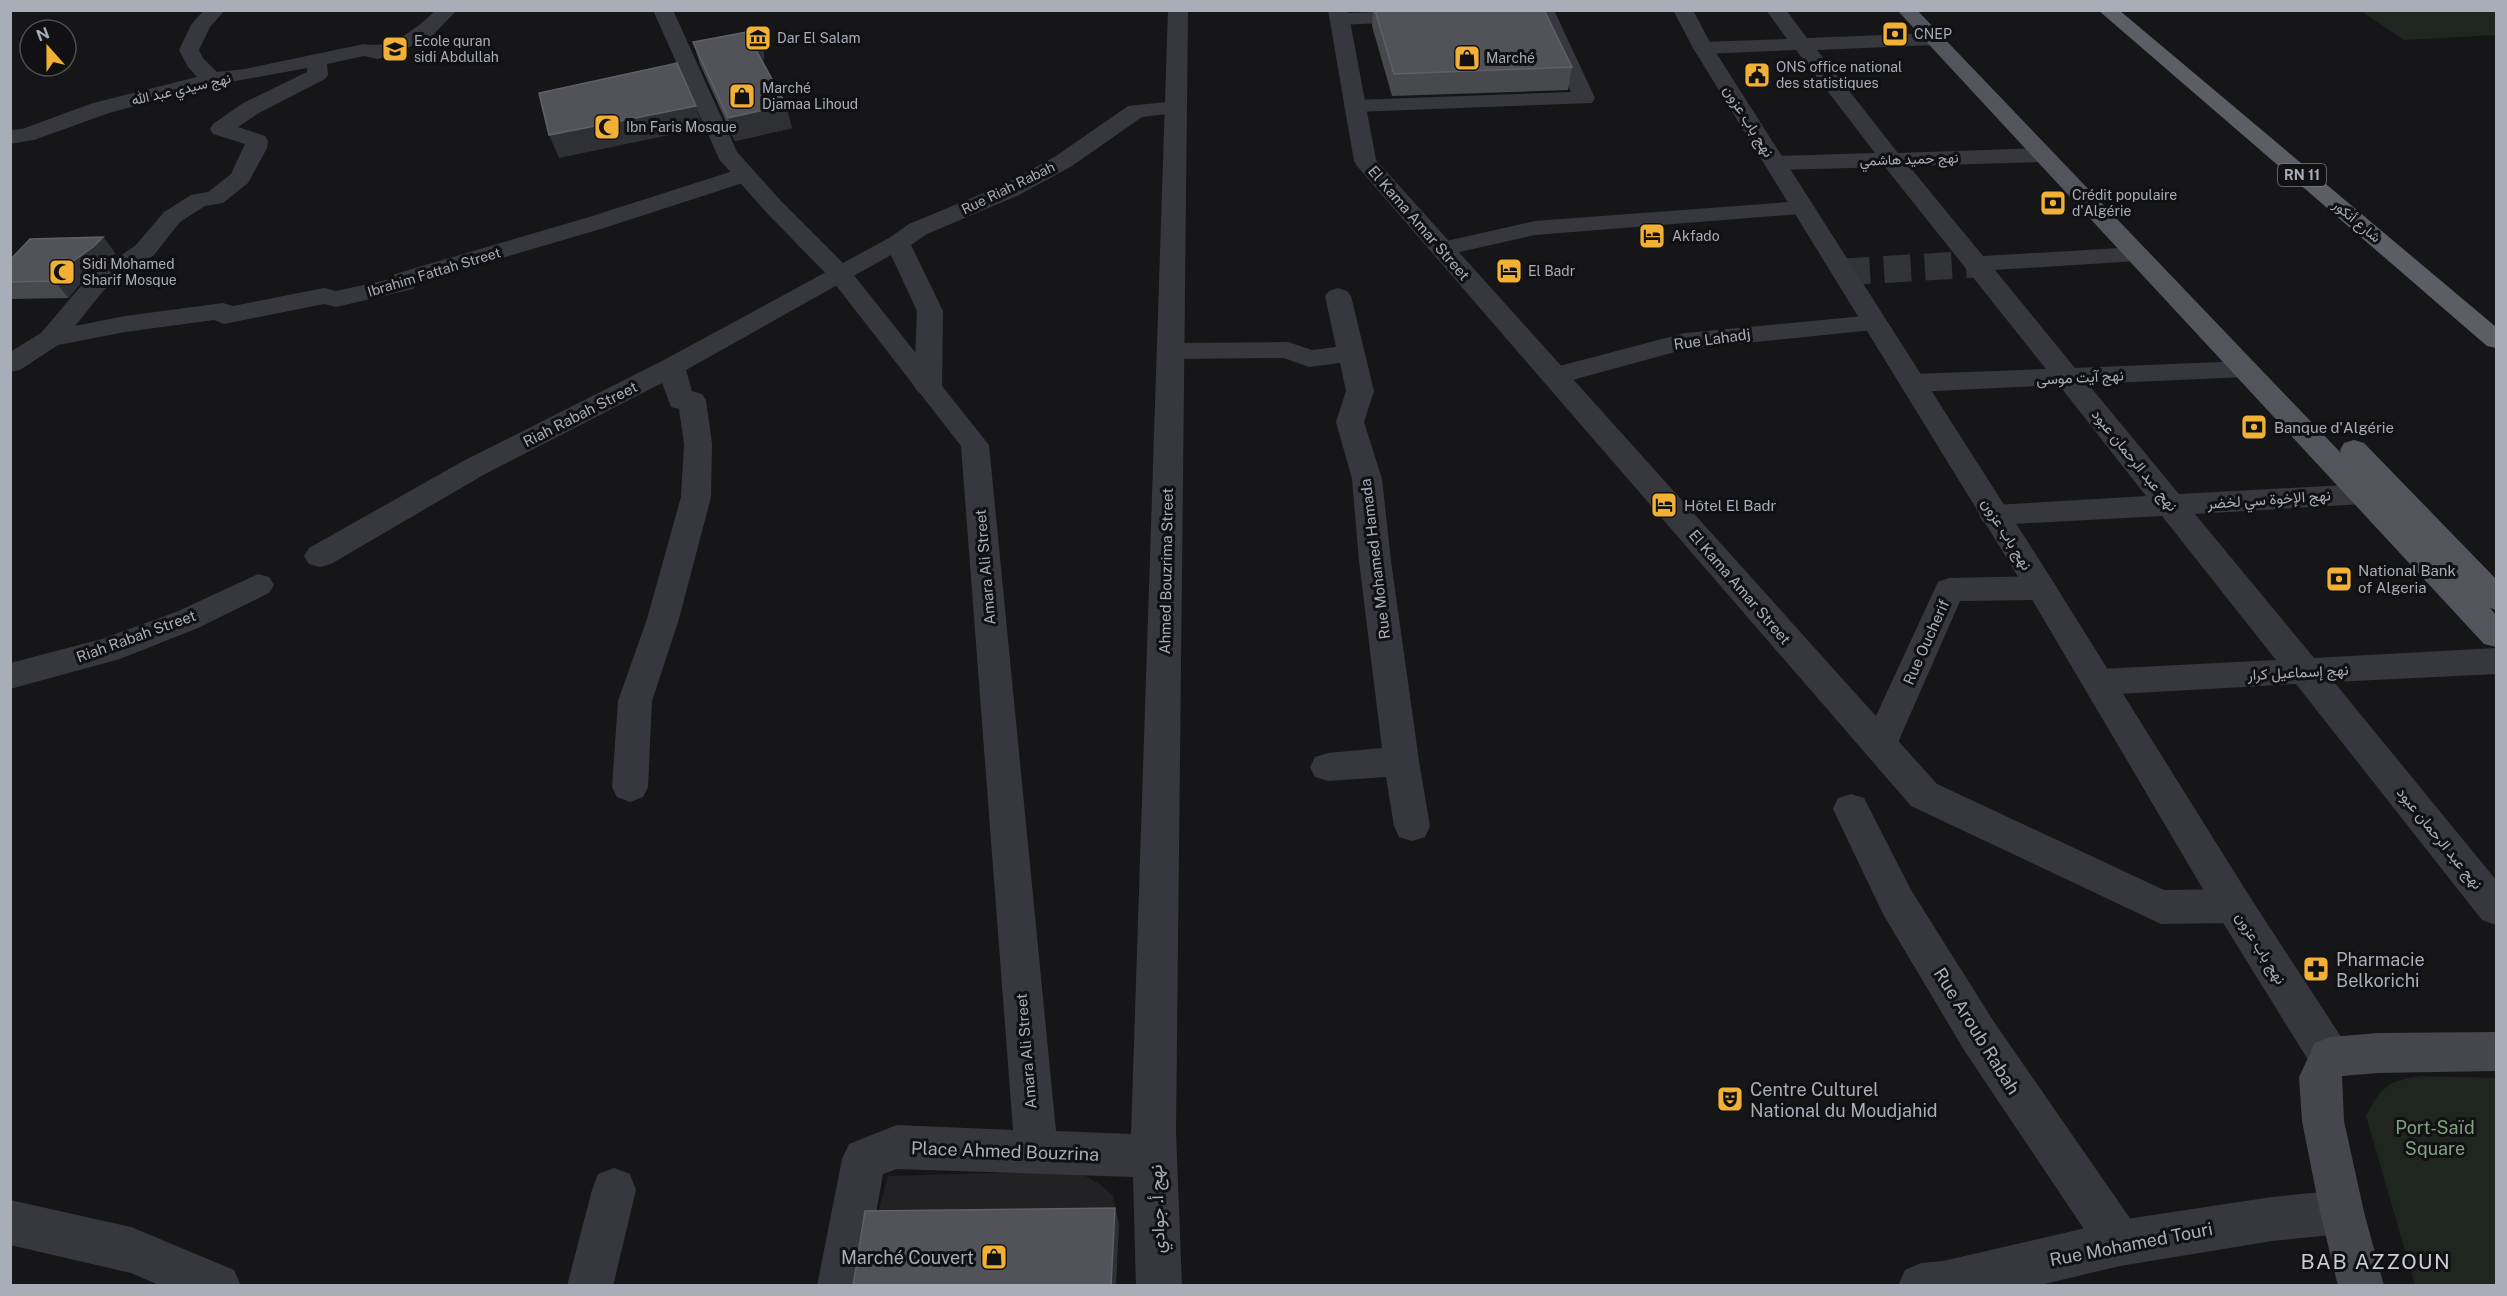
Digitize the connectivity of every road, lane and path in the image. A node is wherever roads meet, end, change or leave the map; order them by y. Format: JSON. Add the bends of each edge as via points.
{"nodes":[{"id":1,"x":216,"y":10,"type":"edge"},
{"id":2,"x":448,"y":10,"type":"edge"},
{"id":3,"x":663,"y":10,"type":"edge"},
{"id":4,"x":1178,"y":10,"type":"edge"},
{"id":5,"x":1683,"y":10,"type":"edge"},
{"id":6,"x":1775,"y":10,"type":"edge"},
{"id":7,"x":1906,"y":10,"type":"edge"},
{"id":8,"x":1930,"y":10,"type":"edge"},
{"id":9,"x":2107,"y":10,"type":"edge"},
{"id":10,"x":2138,"y":10,"type":"edge"},
{"id":11,"x":1478,"y":14,"type":"edge"},
{"id":12,"x":1339,"y":15,"type":"edge"},
{"id":13,"x":1432,"y":16,"type":"edge"},
{"id":14,"x":1934,"y":39,"type":"junction"},
{"id":15,"x":1801,"y":44,"type":"junction"},
{"id":16,"x":1703,"y":48,"type":"junction"},
{"id":17,"x":316,"y":60,"type":"junction"},
{"id":18,"x":213,"y":79,"type":"junction"},
{"id":19,"x":1355,"y":106,"type":"junction"},
{"id":20,"x":1176,"y":107,"type":"junction"},
{"id":21,"x":10,"y":137,"type":"edge"},
{"id":22,"x":2043,"y":155,"type":"junction"},
{"id":23,"x":1892,"y":160,"type":"junction"},
{"id":24,"x":1775,"y":162,"type":"junction"},
{"id":25,"x":744,"y":175,"type":"junction"},
{"id":26,"x":1803,"y":208,"type":"junction"},
{"id":27,"x":898,"y":243,"type":"junction"},
{"id":28,"x":2416,"y":244,"type":"dead end"},
{"id":29,"x":1442,"y":249,"type":"junction"},
{"id":30,"x":2137,"y":254,"type":"junction"},
{"id":31,"x":1977,"y":264,"type":"junction"},
{"id":32,"x":840,"y":274,"type":"junction"},
{"id":33,"x":1338,"y":296,"type":"dead end"},
{"id":34,"x":1874,"y":323,"type":"junction"},
{"id":35,"x":50,"y":339,"type":"junction"},
{"id":36,"x":2496,"y":340,"type":"edge"},
{"id":37,"x":1171,"y":351,"type":"junction"},
{"id":38,"x":1352,"y":353,"type":"junction"},
{"id":39,"x":10,"y":364,"type":"edge"},
{"id":40,"x":672,"y":367,"type":"junction"},
{"id":41,"x":2245,"y":369,"type":"junction"},
{"id":42,"x":1554,"y":376,"type":"junction"},
{"id":43,"x":2068,"y":377,"type":"junction"},
{"id":44,"x":1914,"y":383,"type":"junction"},
{"id":45,"x":928,"y":386,"type":"junction"},
{"id":46,"x":2364,"y":494,"type":"junction"},
{"id":47,"x":2171,"y":506,"type":"junction"},
{"id":48,"x":1994,"y":515,"type":"junction"},
{"id":49,"x":320,"y":556,"type":"dead end"},
{"id":50,"x":258,"y":585,"type":"dead end"},
{"id":51,"x":2041,"y":588,"type":"junction"},
{"id":52,"x":2496,"y":598,"type":"edge"},
{"id":53,"x":2496,"y":635,"type":"edge"},
{"id":54,"x":2496,"y":661,"type":"edge"},
{"id":55,"x":2306,"y":672,"type":"junction"},
{"id":56,"x":10,"y":676,"type":"edge"},
{"id":57,"x":2100,"y":682,"type":"junction"},
{"id":58,"x":1880,"y":746,"type":"junction"},
{"id":59,"x":1401,"y":761,"type":"junction"},
{"id":60,"x":1328,"y":767,"type":"dead end"},
{"id":61,"x":630,"y":787,"type":"dead end"},
{"id":62,"x":1851,"y":809,"type":"dead end"},
{"id":63,"x":1412,"y":826,"type":"dead end"},
{"id":64,"x":2234,"y":906,"type":"junction"},
{"id":65,"x":2496,"y":908,"type":"edge"},
{"id":66,"x":2496,"y":1052,"type":"edge"},
{"id":67,"x":2330,"y":1057,"type":"junction"},
{"id":68,"x":1154,"y":1132,"type":"junction"},
{"id":69,"x":1036,"y":1152,"type":"junction"},
{"id":70,"x":614,"y":1190,"type":"dead end"},
{"id":71,"x":2342,"y":1212,"type":"junction"},
{"id":72,"x":10,"y":1222,"type":"edge"},
{"id":73,"x":2120,"y":1243,"type":"junction"},
{"id":74,"x":218,"y":1286,"type":"edge"},
{"id":75,"x":590,"y":1286,"type":"edge"},
{"id":76,"x":840,"y":1286,"type":"edge"},
{"id":77,"x":1159,"y":1286,"type":"edge"},
{"id":78,"x":1921,"y":1286,"type":"edge"},
{"id":79,"x":2350,"y":1286,"type":"edge"},
{"id":80,"x":2361,"y":1286,"type":"edge"}],
"edges":[{"from":1,"to":18,"type":"street","via":[[201,25],[189,50],[198,66]]},
{"from":2,"to":17,"type":"street","name":"نهج سيدي عبد الله","via":[[426,32],[390,49]]},
{"from":3,"to":25,"type":"street","name":"Amara Ali Street","via":[[727,154]]},
{"from":4,"to":20,"type":"street","name":"Ahmed Bouzrima Street"},
{"from":5,"to":16,"type":"street","name":"نهج باب عزون"},
{"from":6,"to":15,"type":"street","name":"نهج عبد الرحمان عبود"},
{"from":7,"to":14,"type":"main road"},
{"from":8,"to":52,"type":"main road"},
{"from":9,"to":36,"type":"highway","name":"شارع أنكور","number":"RN 11"},
{"from":10,"to":28,"type":"highway","name":"شارع أنكور","number":"RN 11"},
{"from":11,"to":19,"type":"street","via":[[1545,12],[1584,98]]},
{"from":12,"to":13,"type":"street"},
{"from":12,"to":19,"type":"street","name":"El Kama Amar Street"},
{"from":14,"to":15,"type":"street"},
{"from":14,"to":22,"type":"main road"},
{"from":15,"to":16,"type":"street"},
{"from":15,"to":23,"type":"street","name":"نهج عبد الرحمان عبود"},
{"from":16,"to":24,"type":"street","name":"نهج باب عزون"},
{"from":17,"to":18,"type":"street","name":"نهج سيدي عبد الله"},
{"from":17,"to":35,"type":"street","via":[[318,75],[251,108],[221,129],[257,141],[240,178],[215,198],[199,200],[172,217],[145,250],[95,285]]},
{"from":18,"to":21,"type":"street","name":"نهج سيدي عبد الله"},
{"from":19,"to":29,"type":"street","name":"El Kama Amar Street","via":[[1365,161]]},
{"from":20,"to":27,"type":"street","name":"Rue Riah Rabah","via":[[1136,111],[1053,167],[1011,190],[918,229]]},
{"from":20,"to":37,"type":"street","name":"Ahmed Bouzrima Street"},
{"from":22,"to":23,"type":"street","name":"نهج حميد هاشمي"},
{"from":22,"to":30,"type":"main road"},
{"from":23,"to":24,"type":"street","name":"نهج حميد هاشمي"},
{"from":23,"to":31,"type":"street","name":"نهج عبد الرحمان عبود"},
{"from":24,"to":26,"type":"street","name":"نهج باب عزون"},
{"from":25,"to":32,"type":"street","name":"Amara Ali Street"},
{"from":25,"to":35,"type":"street","name":"Ibrahim Fattah Street","via":[[404,279],[404,284],[336,299],[324,296],[224,316],[223,311],[147,321]]},
{"from":26,"to":29,"type":"street","via":[[1535,228]]},
{"from":26,"to":34,"type":"street","name":"نهج باب عزون"},
{"from":27,"to":32,"type":"street","name":"Rue Riah Rabah"},
{"from":27,"to":45,"type":"street","via":[[930,311]]},
{"from":29,"to":42,"type":"street","name":"El Kama Amar Street"},
{"from":30,"to":31,"type":"street"},
{"from":30,"to":41,"type":"main road"},
{"from":31,"to":43,"type":"street","name":"نهج عبد الرحمان عبود"},
{"from":32,"to":40,"type":"street","name":"Riah Rabah Street"},
{"from":32,"to":45,"type":"street","name":"Amara Ali Street"},
{"from":33,"to":38,"type":"street","name":"Rue Mohamed Hamada"},
{"from":34,"to":42,"type":"street","name":"Rue Lahadj","via":[[1685,341]]},
{"from":34,"to":44,"type":"street","name":"نهج باب عزون"},
{"from":35,"to":39,"type":"street"},
{"from":37,"to":38,"type":"street","via":[[1288,350],[1309,359]]},
{"from":37,"to":68,"type":"street","name":"Ahmed Bouzrima Street"},
{"from":38,"to":59,"type":"street","name":"Rue Mohamed Hamada","via":[[1360,391],[1350,422],[1367,479]]},
{"from":40,"to":49,"type":"street","name":"Riah Rabah Street","via":[[475,467]]},
{"from":40,"to":61,"type":"street","via":[[681,401],[692,400],[698,444],[696,497],[663,619],[635,702]]},
{"from":41,"to":43,"type":"street","name":"نهج آيت موسى"},
{"from":41,"to":46,"type":"main road"},
{"from":42,"to":58,"type":"street","name":"El Kama Amar Street"},
{"from":43,"to":44,"type":"street","name":"نهج آيت موسى"},
{"from":43,"to":47,"type":"street","name":"نهج عبد الرحمان عبود"},
{"from":44,"to":48,"type":"street","name":"نهج باب عزون"},
{"from":45,"to":69,"type":"street","name":"Amara Ali Street","via":[[975,447]]},
{"from":46,"to":47,"type":"street","name":"نهج الإخوة سي لخضر"},
{"from":46,"to":53,"type":"main road"},
{"from":47,"to":48,"type":"street","name":"نهج الإخوة سي لخضر"},
{"from":47,"to":55,"type":"street","name":"نهج عبد الرحمان عبود"},
{"from":48,"to":51,"type":"street","name":"نهج باب عزون"},
{"from":50,"to":56,"type":"street","name":"Riah Rabah Street","via":[[187,620],[127,643]]},
{"from":51,"to":57,"type":"street","name":"نهج باب عزون"},
{"from":51,"to":58,"type":"street","name":"Rue Oucherif","via":[[1949,590]]},
{"from":54,"to":55,"type":"street","name":"نهج إسماعيل كرار"},
{"from":55,"to":57,"type":"street","name":"نهج إسماعيل كرار"},
{"from":55,"to":65,"type":"street","name":"نهج عبد الرحمان عبود"},
{"from":57,"to":64,"type":"street","name":"نهج باب عزون"},
{"from":58,"to":64,"type":"street","name":"El Kama Amar Street","via":[[1924,795],[2161,907]]},
{"from":59,"to":60,"type":"street"},
{"from":59,"to":63,"type":"street","name":"Rue Mohamed Hamada"},
{"from":62,"to":73,"type":"street","name":"Rue Aroub Rabah","via":[[1897,902],[1979,1036]]},
{"from":64,"to":67,"type":"street","name":"نهج باب عزون"},
{"from":66,"to":67,"type":"main road"},
{"from":67,"to":71,"type":"main road","via":[[2320,1077],[2323,1121]]},
{"from":68,"to":69,"type":"street","name":"Place Ahmed Bouzrina","via":[[1143,1156]]},
{"from":68,"to":77,"type":"street","name":"نهج أ. جوادي"},
{"from":69,"to":76,"type":"street","name":"Place Ahmed Bouzrina","via":[[897,1147],[864,1160]]},
{"from":70,"to":75,"type":"street"},
{"from":71,"to":73,"type":"street","name":"Rue Mohamed Touri"},
{"from":71,"to":79,"type":"main road"},
{"from":71,"to":80,"type":"main road"},
{"from":72,"to":74,"type":"street","via":[[130,1250]]},
{"from":73,"to":78,"type":"street","name":"Rue Mohamed Touri"}]}
